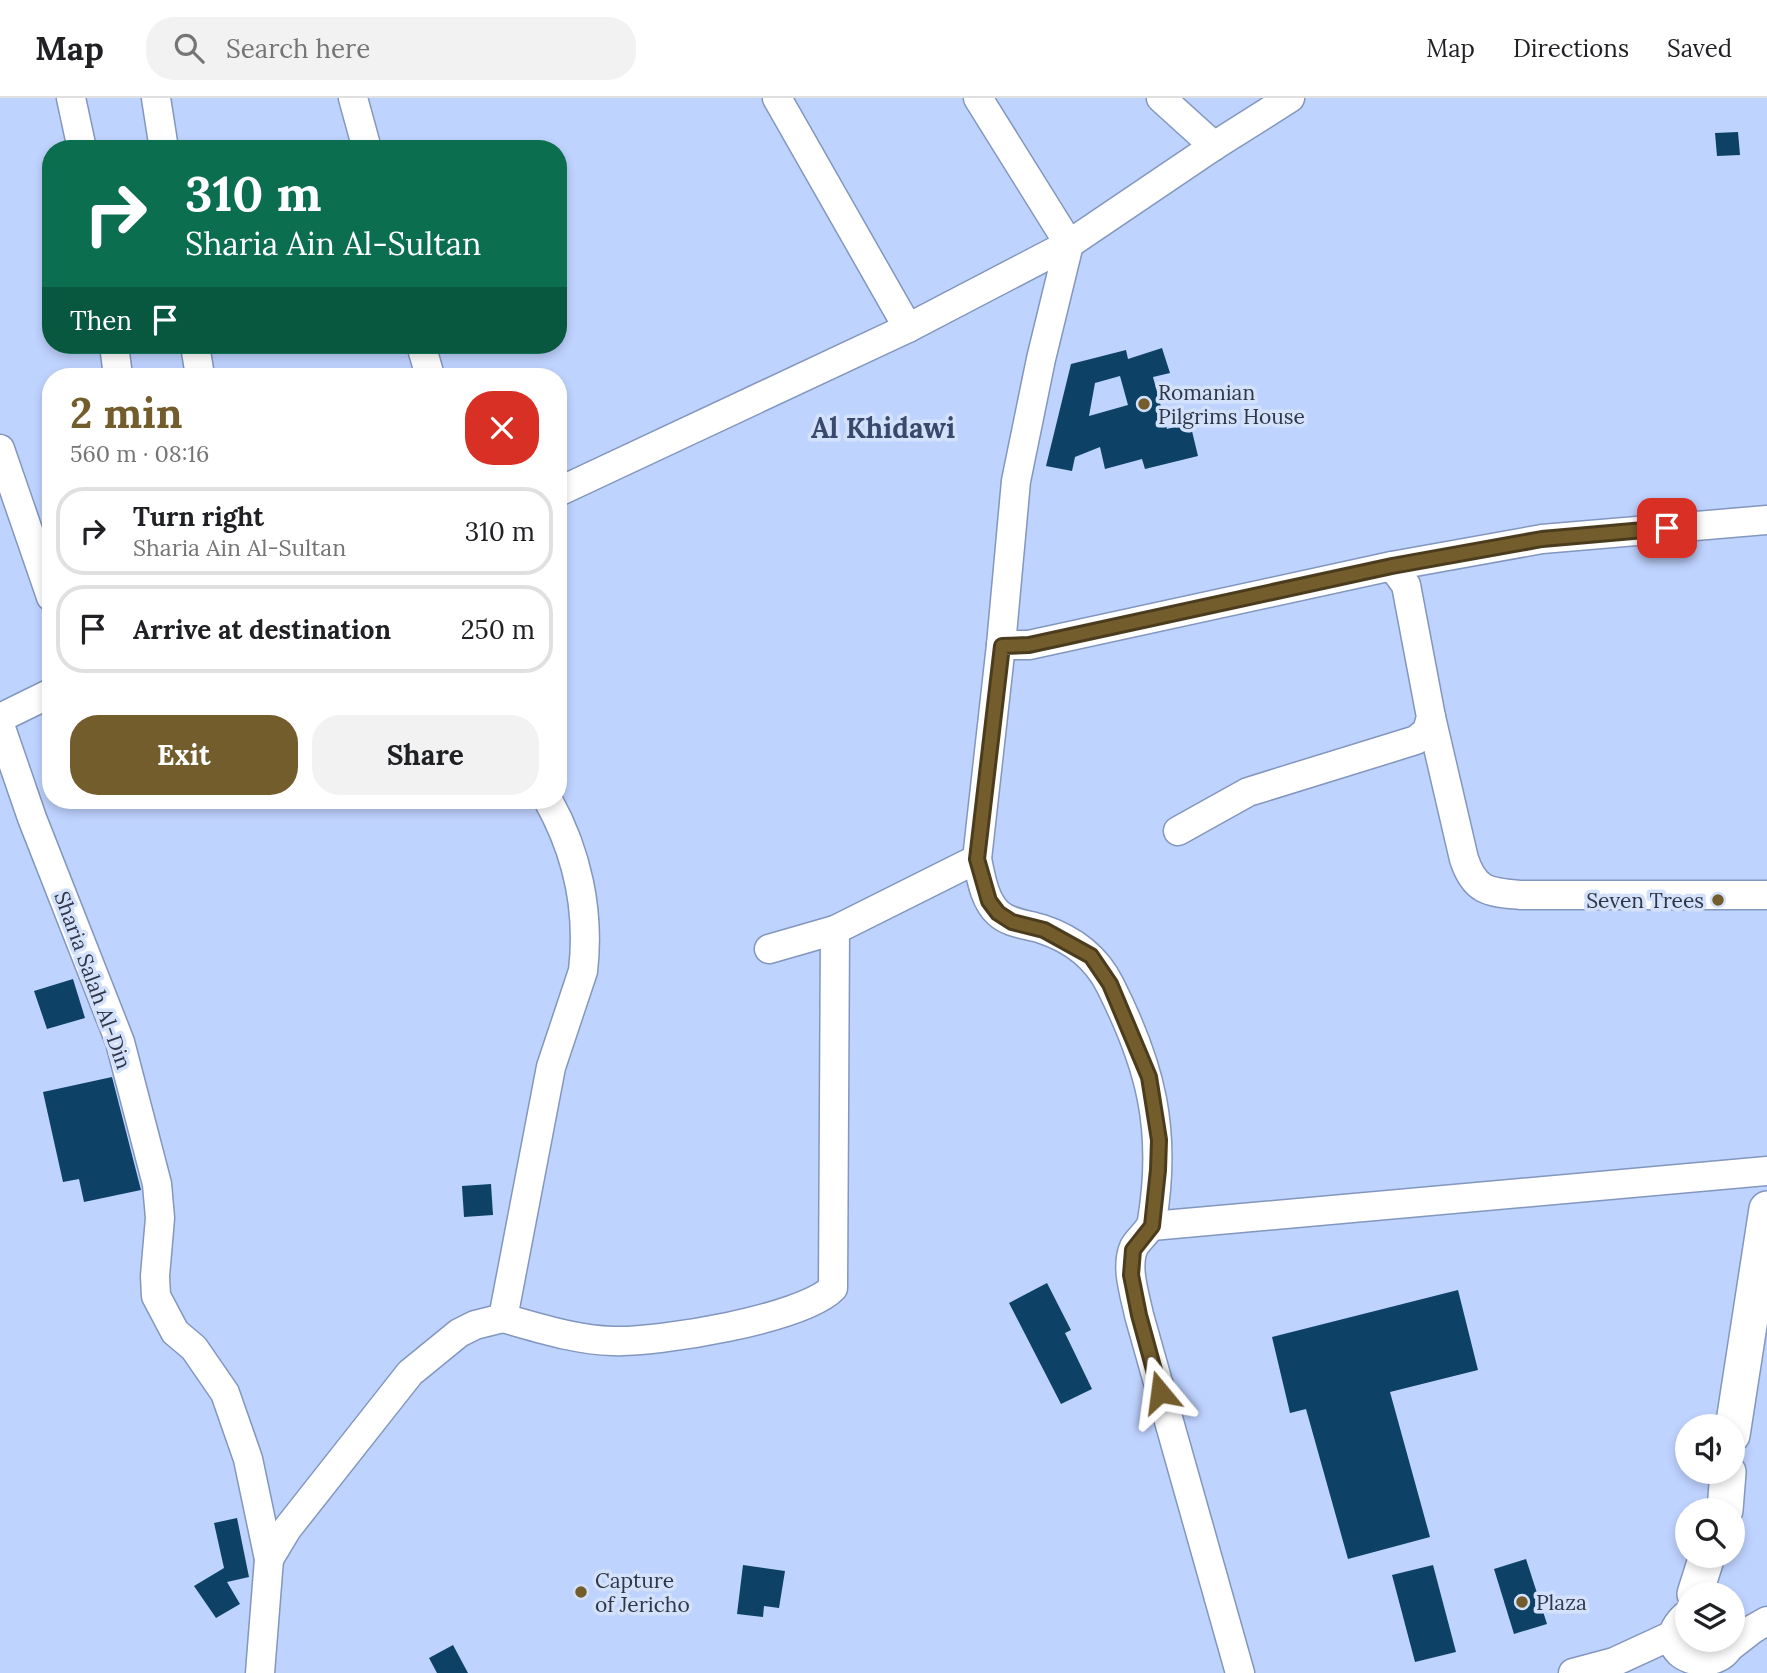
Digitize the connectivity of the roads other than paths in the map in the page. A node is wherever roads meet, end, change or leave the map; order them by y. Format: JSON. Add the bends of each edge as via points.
{"nodes":[{"id":1,"x":71,"y":98,"type":"edge"},
{"id":2,"x":156,"y":98,"type":"edge"},
{"id":3,"x":353,"y":98,"type":"edge"},
{"id":4,"x":777,"y":98,"type":"edge"},
{"id":5,"x":978,"y":98,"type":"edge"},
{"id":6,"x":1161,"y":98,"type":"edge"},
{"id":7,"x":1290,"y":98,"type":"edge"},
{"id":8,"x":80,"y":140,"type":"edge"},
{"id":9,"x":163,"y":140,"type":"edge"},
{"id":10,"x":365,"y":140,"type":"edge"},
{"id":11,"x":1214,"y":146,"type":"junction"},
{"id":12,"x":1069,"y":244,"type":"junction"},
{"id":13,"x":908,"y":328,"type":"junction"},
{"id":14,"x":0,"y":449,"type":"edge"},
{"id":15,"x":567,"y":488,"type":"edge"},
{"id":16,"x":1767,"y":520,"type":"edge"},
{"id":17,"x":42,"y":542,"type":"edge"},
{"id":18,"x":1392,"y":566,"type":"junction"},
{"id":19,"x":1002,"y":646,"type":"junction"},
{"id":20,"x":42,"y":697,"type":"edge"},
{"id":21,"x":0,"y":718,"type":"edge"},
{"id":22,"x":0,"y":725,"type":"edge"},
{"id":23,"x":1423,"y":729,"type":"junction"},
{"id":24,"x":552,"y":809,"type":"edge"},
{"id":25,"x":1178,"y":831,"type":"dead end"},
{"id":26,"x":977,"y":859,"type":"junction"},
{"id":27,"x":1767,"y":895,"type":"edge"},
{"id":28,"x":835,"y":930,"type":"junction"},
{"id":29,"x":769,"y":949,"type":"dead end"},
{"id":30,"x":1767,"y":1171,"type":"edge"},
{"id":31,"x":1767,"y":1209,"type":"edge"},
{"id":32,"x":1152,"y":1226,"type":"junction"},
{"id":33,"x":503,"y":1318,"type":"junction"},
{"id":34,"x":1735,"y":1414,"type":"edge"},
{"id":35,"x":269,"y":1559,"type":"junction"},
{"id":36,"x":1767,"y":1614,"type":"edge"},
{"id":37,"x":1767,"y":1621,"type":"edge"},
{"id":38,"x":1745,"y":1622,"type":"edge"},
{"id":39,"x":1745,"y":1631,"type":"edge"},
{"id":40,"x":1675,"y":1646,"type":"edge"},
{"id":41,"x":260,"y":1673,"type":"edge"},
{"id":42,"x":1240,"y":1673,"type":"edge"},
{"id":43,"x":1573,"y":1673,"type":"edge"}],
"edges":[{"from":1,"to":8,"type":"street"},
{"from":2,"to":9,"type":"street"},
{"from":3,"to":10,"type":"street"},
{"from":4,"to":13,"type":"street"},
{"from":5,"to":12,"type":"street"},
{"from":6,"to":11,"type":"street"},
{"from":7,"to":11,"type":"street"},
{"from":11,"to":12,"type":"street"},
{"from":12,"to":13,"type":"street"},
{"from":12,"to":19,"type":"street","via":[[1016,481]]},
{"from":13,"to":15,"type":"street"},
{"from":14,"to":17,"type":"street"},
{"from":16,"to":18,"type":"street","via":[[1542,539]]},
{"from":18,"to":19,"type":"street","via":[[1029,645]]},
{"from":18,"to":23,"type":"street","via":[[1406,585]]},
{"from":19,"to":26,"type":"street"},
{"from":20,"to":21,"type":"street"},
{"from":22,"to":35,"type":"street","name":"Sharia Salah Al-Din","via":[[120,1042],[157,1184],[156,1296],[175,1332],[194,1348],[225,1393],[248,1459]]},
{"from":23,"to":25,"type":"street","via":[[1248,792]]},
{"from":23,"to":27,"type":"street","via":[[1440,758],[1472,880],[1484,889],[1521,895]]},
{"from":24,"to":33,"type":"street","via":[[577,864],[585,957],[551,1067]]},
{"from":26,"to":28,"type":"street"},
{"from":26,"to":32,"type":"street","via":[[989,901],[998,913],[1077,946],[1091,956],[1110,984],[1149,1077],[1159,1140]]},
{"from":28,"to":29,"type":"street"},
{"from":28,"to":33,"type":"street","via":[[833,1288],[794,1310],[651,1339],[572,1336]]},
{"from":30,"to":32,"type":"street"},
{"from":31,"to":34,"type":"main road"},
{"from":32,"to":42,"type":"street","via":[[1133,1250],[1133,1289]]},
{"from":33,"to":35,"type":"street","via":[[459,1333],[410,1373],[287,1529]]},
{"from":35,"to":41,"type":"street","name":"Sharia Salah Al-Din"},
{"from":36,"to":38,"type":"street"},
{"from":37,"to":39,"type":"street"},
{"from":40,"to":43,"type":"street"}]}
